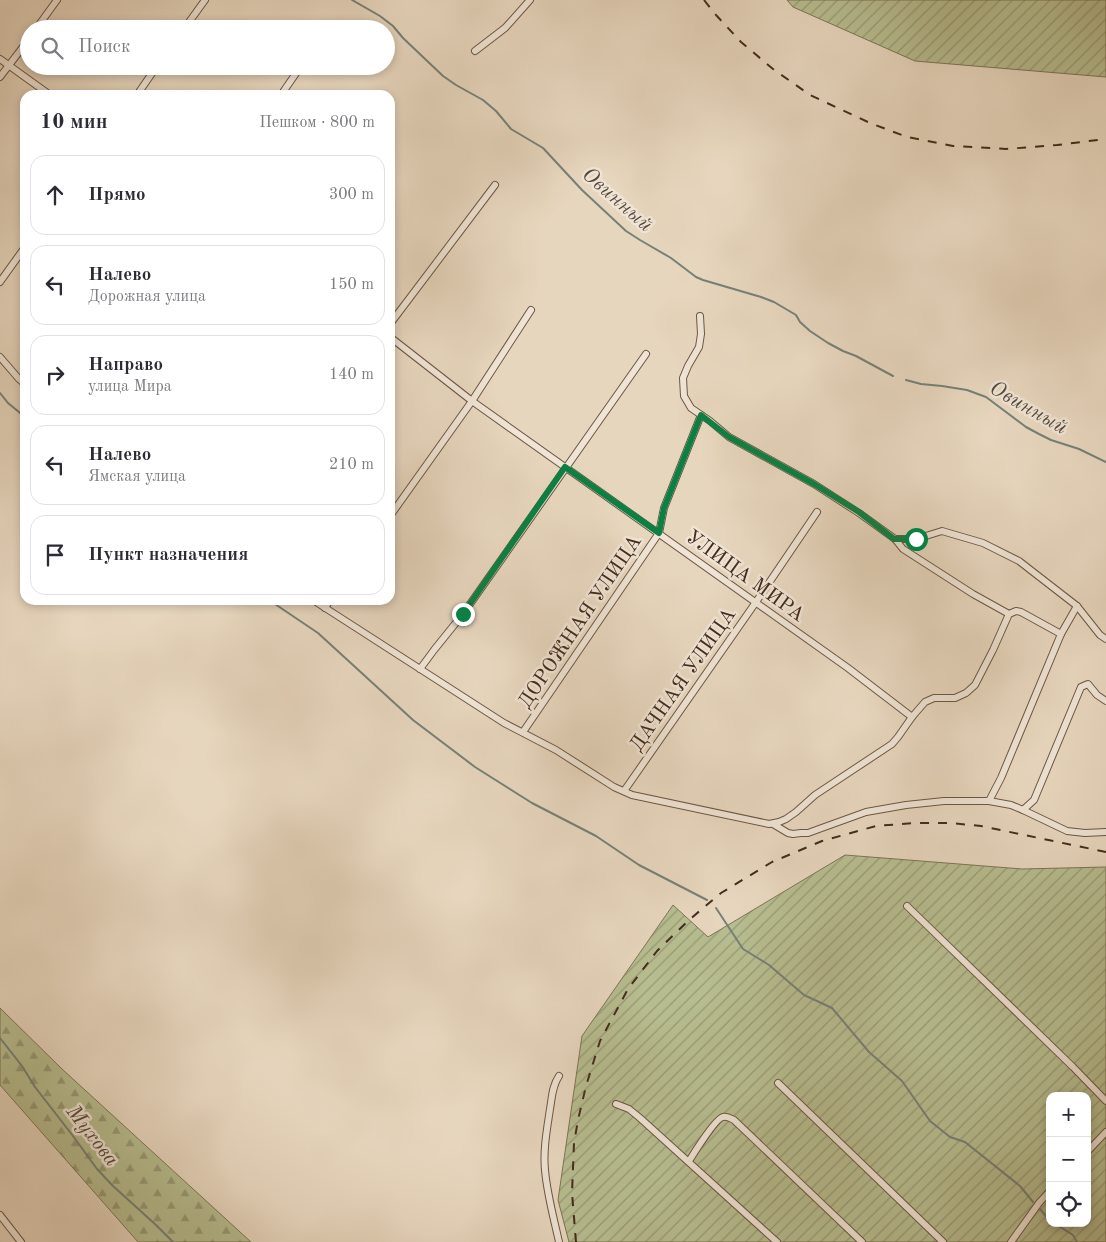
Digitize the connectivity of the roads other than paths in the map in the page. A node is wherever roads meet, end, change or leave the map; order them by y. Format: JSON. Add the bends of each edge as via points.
{"nodes":[{"id":1,"x":57,"y":0,"type":"edge"},
{"id":2,"x":205,"y":0,"type":"edge"},
{"id":3,"x":530,"y":0,"type":"edge"},
{"id":4,"x":43,"y":20,"type":"edge"},
{"id":5,"x":191,"y":20,"type":"edge"},
{"id":6,"x":20,"y":51,"type":"edge"},
{"id":7,"x":475,"y":51,"type":"dead end"},
{"id":8,"x":0,"y":59,"type":"edge"},
{"id":9,"x":9,"y":66,"type":"junction"},
{"id":10,"x":20,"y":74,"type":"edge"},
{"id":11,"x":22,"y":75,"type":"edge"},
{"id":12,"x":151,"y":75,"type":"edge"},
{"id":13,"x":295,"y":75,"type":"edge"},
{"id":14,"x":0,"y":78,"type":"edge"},
{"id":15,"x":43,"y":90,"type":"edge"},
{"id":16,"x":140,"y":90,"type":"edge"},
{"id":17,"x":284,"y":90,"type":"edge"},
{"id":18,"x":495,"y":185,"type":"dead end"},
{"id":19,"x":20,"y":255,"type":"edge"},
{"id":20,"x":0,"y":282,"type":"edge"},
{"id":21,"x":531,"y":310,"type":"dead end"},
{"id":22,"x":700,"y":316,"type":"dead end"},
{"id":23,"x":395,"y":317,"type":"edge"},
{"id":24,"x":395,"y":341,"type":"edge"},
{"id":25,"x":646,"y":354,"type":"dead end"},
{"id":26,"x":0,"y":357,"type":"edge"},
{"id":27,"x":20,"y":380,"type":"edge"},
{"id":28,"x":472,"y":401,"type":"junction"},
{"id":29,"x":701,"y":415,"type":"junction"},
{"id":30,"x":565,"y":467,"type":"junction"},
{"id":31,"x":395,"y":509,"type":"edge"},
{"id":32,"x":818,"y":512,"type":"dead end"},
{"id":33,"x":659,"y":533,"type":"junction"},
{"id":34,"x":894,"y":539,"type":"junction"},
{"id":35,"x":756,"y":602,"type":"junction"},
{"id":36,"x":320,"y":605,"type":"edge"},
{"id":37,"x":327,"y":605,"type":"edge"},
{"id":38,"x":1077,"y":606,"type":"junction"},
{"id":39,"x":325,"y":608,"type":"junction"},
{"id":40,"x":1009,"y":614,"type":"junction"},
{"id":41,"x":1062,"y":634,"type":"junction"},
{"id":42,"x":1106,"y":639,"type":"edge"},
{"id":43,"x":420,"y":669,"type":"junction"},
{"id":44,"x":1106,"y":701,"type":"edge"},
{"id":45,"x":912,"y":717,"type":"junction"},
{"id":46,"x":523,"y":732,"type":"junction"},
{"id":47,"x":624,"y":791,"type":"junction"},
{"id":48,"x":989,"y":801,"type":"junction"},
{"id":49,"x":1023,"y":810,"type":"junction"},
{"id":50,"x":773,"y":824,"type":"junction"},
{"id":51,"x":1106,"y":832,"type":"edge"},
{"id":52,"x":907,"y":906,"type":"dead end"},
{"id":53,"x":559,"y":1076,"type":"dead end"},
{"id":54,"x":778,"y":1083,"type":"dead end"},
{"id":55,"x":1106,"y":1101,"type":"edge"},
{"id":56,"x":616,"y":1104,"type":"dead end"},
{"id":57,"x":1106,"y":1132,"type":"edge"},
{"id":58,"x":1091,"y":1148,"type":"edge"},
{"id":59,"x":689,"y":1161,"type":"junction"},
{"id":60,"x":1046,"y":1195,"type":"edge"},
{"id":61,"x":0,"y":1215,"type":"edge"},
{"id":62,"x":21,"y":1242,"type":"edge"},
{"id":63,"x":559,"y":1242,"type":"edge"},
{"id":64,"x":777,"y":1242,"type":"edge"},
{"id":65,"x":862,"y":1242,"type":"edge"},
{"id":66,"x":942,"y":1242,"type":"edge"},
{"id":67,"x":1012,"y":1242,"type":"edge"}],
"edges":[{"from":1,"to":4,"type":"street"},
{"from":2,"to":5,"type":"street"},
{"from":3,"to":7,"type":"street","via":[[505,28]]},
{"from":6,"to":9,"type":"street"},
{"from":8,"to":9,"type":"street"},
{"from":9,"to":10,"type":"street"},
{"from":9,"to":14,"type":"street"},
{"from":11,"to":15,"type":"street"},
{"from":12,"to":16,"type":"street"},
{"from":13,"to":17,"type":"street"},
{"from":18,"to":23,"type":"street"},
{"from":19,"to":20,"type":"street"},
{"from":21,"to":28,"type":"street"},
{"from":22,"to":29,"type":"street","via":[[700,347],[688,366],[683,386],[687,403]]},
{"from":24,"to":28,"type":"street","name":"УЛИЦА МИРА"},
{"from":25,"to":30,"type":"street"},
{"from":26,"to":27,"type":"street"},
{"from":28,"to":30,"type":"street","name":"УЛИЦА МИРА"},
{"from":28,"to":31,"type":"street"},
{"from":29,"to":33,"type":"street","name":"ДОРОЖНАЯ УЛИЦА","via":[[664,508]]},
{"from":29,"to":34,"type":"street","via":[[729,437],[859,512]]},
{"from":30,"to":33,"type":"street","name":"УЛИЦА МИРА"},
{"from":30,"to":43,"type":"street","via":[[463,614]]},
{"from":32,"to":35,"type":"street","name":"ДАЧНАЯ УЛИЦА"},
{"from":33,"to":35,"type":"street","name":"УЛИЦА МИРА"},
{"from":33,"to":46,"type":"street","name":"ДОРОЖНАЯ УЛИЦА"},
{"from":34,"to":38,"type":"street","via":[[916,539],[942,531],[983,543],[1019,560]]},
{"from":34,"to":40,"type":"street","via":[[903,549]]},
{"from":35,"to":45,"type":"street","name":"УЛИЦА МИРА"},
{"from":35,"to":47,"type":"street","name":"ДАЧНАЯ УЛИЦА"},
{"from":36,"to":39,"type":"street"},
{"from":37,"to":39,"type":"street"},
{"from":38,"to":41,"type":"street"},
{"from":38,"to":42,"type":"street"},
{"from":39,"to":43,"type":"street"},
{"from":40,"to":41,"type":"street","via":[[1020,612]]},
{"from":40,"to":45,"type":"street","via":[[975,685],[955,698],[939,697],[925,702]]},
{"from":41,"to":48,"type":"street"},
{"from":43,"to":46,"type":"street"},
{"from":44,"to":49,"type":"street","via":[[1088,684],[1081,687],[1034,800]]},
{"from":45,"to":50,"type":"street","via":[[892,744],[815,794],[786,819]]},
{"from":46,"to":47,"type":"street"},
{"from":47,"to":50,"type":"street"},
{"from":48,"to":49,"type":"street"},
{"from":48,"to":50,"type":"street","via":[[906,804],[866,812],[801,834],[788,833]]},
{"from":49,"to":51,"type":"street","via":[[1066,831]]},
{"from":52,"to":55,"type":"street"},
{"from":53,"to":63,"type":"street","via":[[553,1090],[544,1162]]},
{"from":54,"to":66,"type":"street"},
{"from":56,"to":59,"type":"street","via":[[640,1118]]},
{"from":57,"to":58,"type":"street"},
{"from":59,"to":64,"type":"street"},
{"from":59,"to":65,"type":"street","via":[[720,1117],[726,1116],[734,1120]]},
{"from":60,"to":67,"type":"street"},
{"from":61,"to":62,"type":"street"}]}
